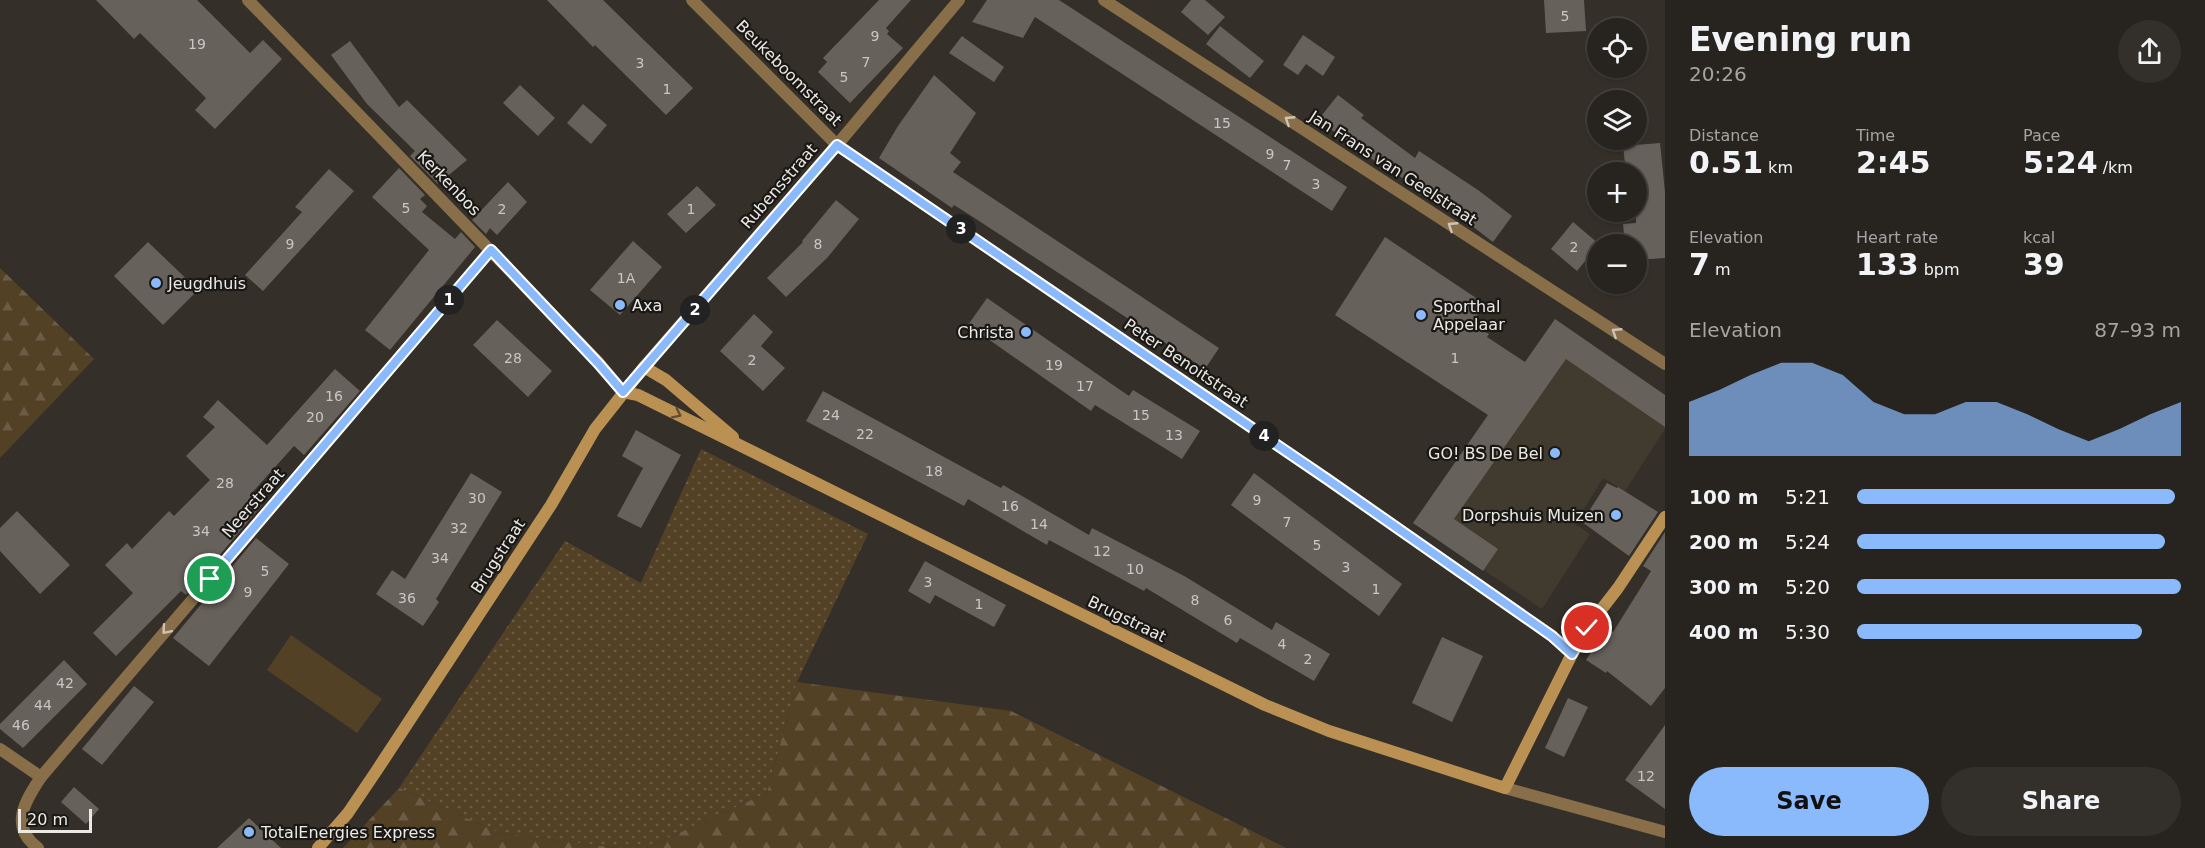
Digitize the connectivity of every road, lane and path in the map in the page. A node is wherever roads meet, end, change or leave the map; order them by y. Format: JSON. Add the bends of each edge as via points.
{"nodes":[{"id":1,"x":248,"y":0,"type":"edge"},
{"id":2,"x":692,"y":0,"type":"edge"},
{"id":3,"x":959,"y":0,"type":"edge"},
{"id":4,"x":1104,"y":0,"type":"edge"},
{"id":5,"x":837,"y":145,"type":"junction"},
{"id":6,"x":491,"y":250,"type":"junction"},
{"id":7,"x":1665,"y":364,"type":"edge"},
{"id":8,"x":644,"y":368,"type":"junction"},
{"id":9,"x":623,"y":392,"type":"junction"},
{"id":10,"x":747,"y":450,"type":"junction"},
{"id":11,"x":1665,"y":517,"type":"edge"},
{"id":12,"x":1572,"y":654,"type":"junction"},
{"id":13,"x":0,"y":749,"type":"edge"},
{"id":14,"x":41,"y":777,"type":"junction"},
{"id":15,"x":1505,"y":788,"type":"junction"},
{"id":16,"x":1665,"y":832,"type":"edge"},
{"id":17,"x":38,"y":848,"type":"edge"},
{"id":18,"x":318,"y":848,"type":"edge"}],
"edges":[{"from":1,"to":6,"type":"street","name":"Kerkenbos"},
{"from":2,"to":5,"type":"street","name":"Beukeboomstraat"},
{"from":3,"to":5,"type":"street","name":"Rubensstraat"},
{"from":7,"to":4,"type":"street","name":"Jan Frans van Geelstraat","one_way":true},
{"from":5,"to":8,"type":"street","name":"Rubensstraat"},
{"from":5,"to":12,"type":"street","name":"Peter Benoitstraat","via":[[1327,479],[1552,636]]},
{"from":6,"to":9,"type":"street","name":"Kerkenbos"},
{"from":6,"to":14,"type":"street","name":"Neerstraat","one_way":true},
{"from":8,"to":9,"type":"street","name":"Rubensstraat"},
{"from":8,"to":10,"type":"street","name":"Brugstraat","via":[[666,380]]},
{"from":9,"to":10,"type":"street","name":"Brugstraat","one_way":true,"via":[[638,395]]},
{"from":9,"to":18,"type":"street","name":"Brugstraat","via":[[595,429],[551,505],[377,770]]},
{"from":10,"to":15,"type":"street","name":"Brugstraat","via":[[1265,705],[1329,731]]},
{"from":11,"to":12,"type":"street"},
{"from":12,"to":15,"type":"street"},
{"from":13,"to":14,"type":"street"},
{"from":14,"to":17,"type":"street","name":"Neerstraat","via":[[24,803],[21,817],[25,833]]},
{"from":15,"to":16,"type":"street"}]}
